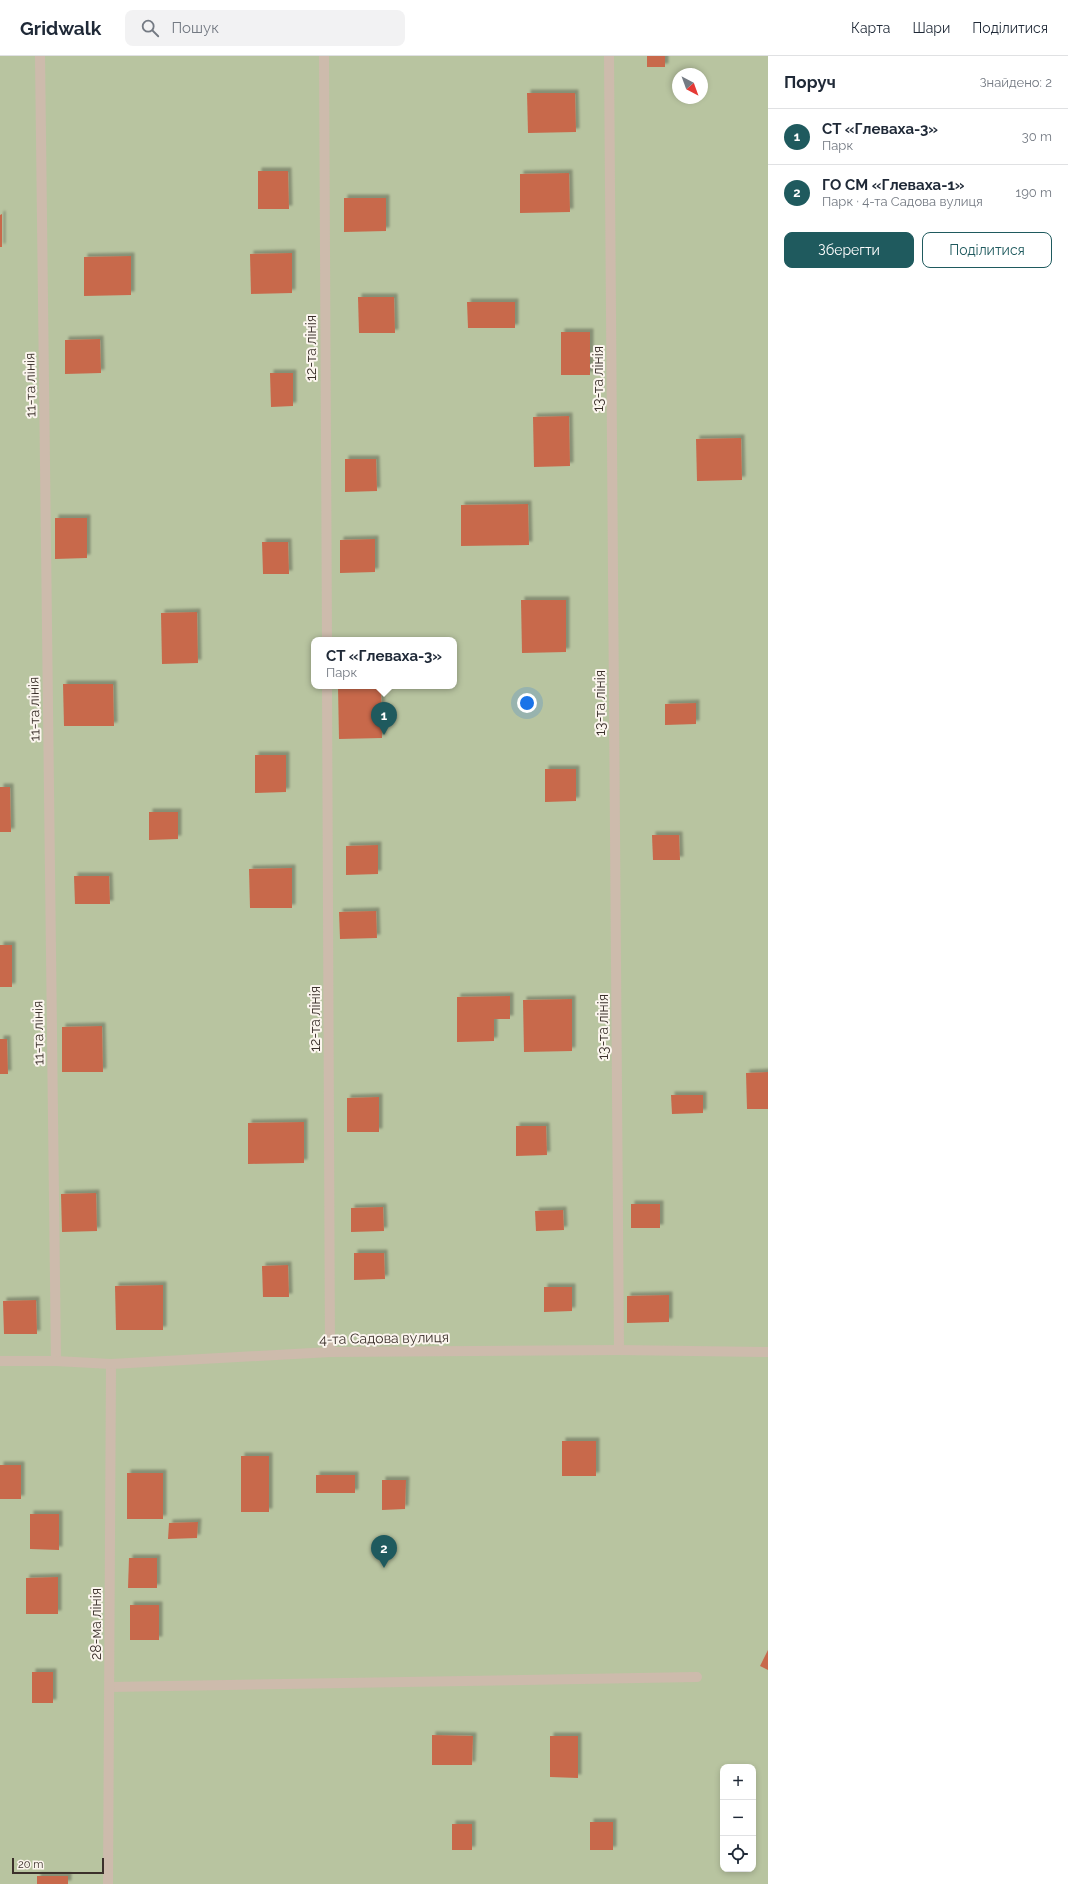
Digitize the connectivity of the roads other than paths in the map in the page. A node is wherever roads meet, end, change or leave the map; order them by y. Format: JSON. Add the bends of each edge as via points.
{"nodes":[{"id":1,"x":40,"y":56,"type":"edge"},
{"id":2,"x":324,"y":56,"type":"edge"},
{"id":3,"x":609,"y":56,"type":"edge"},
{"id":4,"x":327,"y":637,"type":"edge"},
{"id":5,"x":327,"y":689,"type":"edge"},
{"id":6,"x":619,"y":1350,"type":"junction"},
{"id":7,"x":330,"y":1352,"type":"junction"},
{"id":8,"x":768,"y":1352,"type":"edge"},
{"id":9,"x":0,"y":1361,"type":"edge"},
{"id":10,"x":56,"y":1361,"type":"junction"},
{"id":11,"x":110,"y":1364,"type":"junction"},
{"id":12,"x":697,"y":1677,"type":"dead end"},
{"id":13,"x":110,"y":1687,"type":"junction"},
{"id":14,"x":108,"y":1884,"type":"edge"}],
"edges":[{"from":1,"to":10,"type":"street","name":"11-та лінія"},
{"from":2,"to":4,"type":"street","name":"12-та лінія"},
{"from":3,"to":6,"type":"street","name":"13-та лінія"},
{"from":5,"to":7,"type":"street","name":"12-та лінія"},
{"from":6,"to":7,"type":"street","name":"4-та Садова вулиця"},
{"from":6,"to":8,"type":"street","name":"4-та Садова вулиця"},
{"from":7,"to":11,"type":"street","name":"4-та Садова вулиця"},
{"from":9,"to":10,"type":"street","name":"4-та Садова вулиця"},
{"from":10,"to":11,"type":"street","name":"4-та Садова вулиця"},
{"from":11,"to":13,"type":"street","name":"28-ма лінія"},
{"from":12,"to":13,"type":"street"},
{"from":13,"to":14,"type":"street","name":"28-ма лінія"}]}
